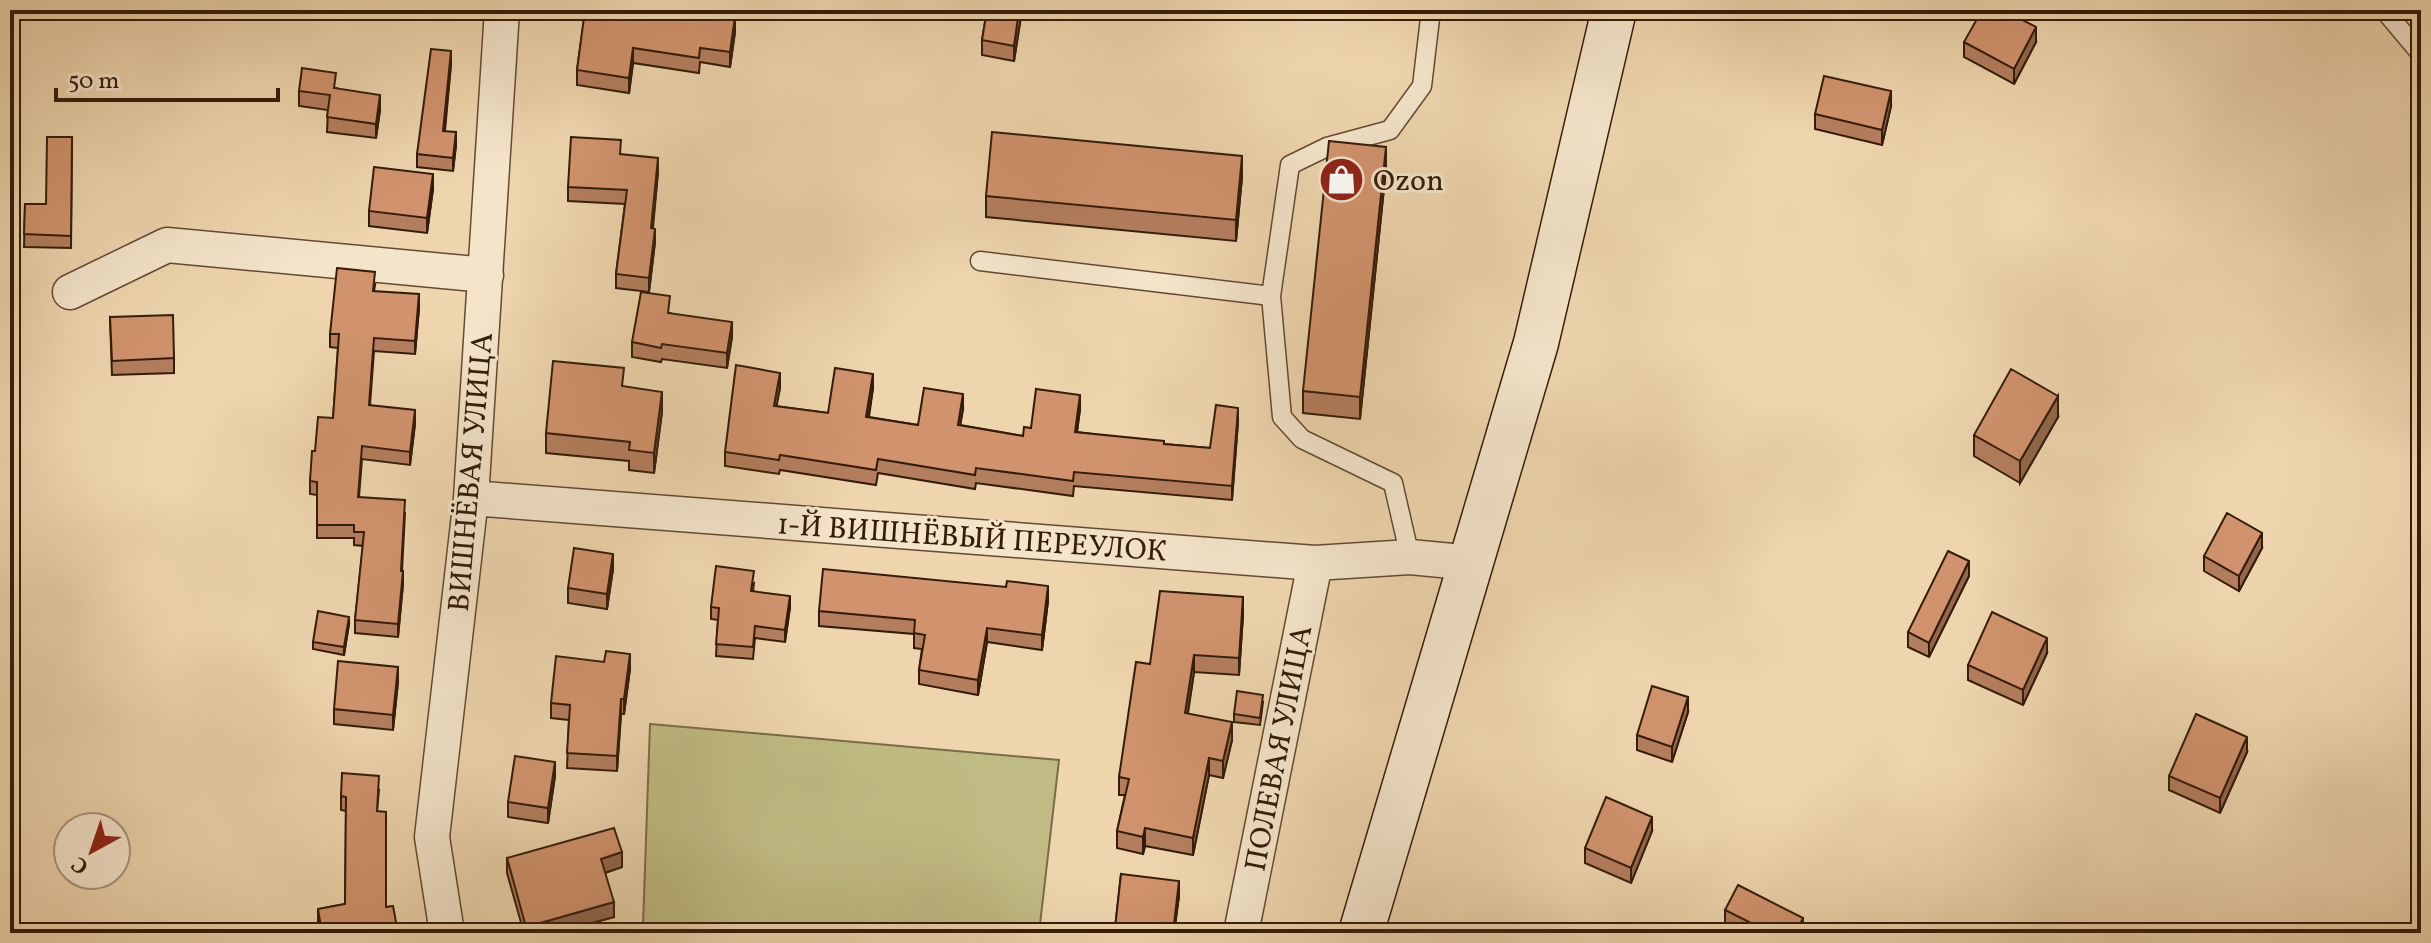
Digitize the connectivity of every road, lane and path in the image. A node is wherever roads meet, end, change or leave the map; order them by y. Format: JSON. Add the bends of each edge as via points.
{"nodes":[{"id":1,"x":502,"y":10,"type":"edge"},
{"id":2,"x":1431,"y":10,"type":"edge"},
{"id":3,"x":1614,"y":10,"type":"edge"},
{"id":4,"x":2384,"y":10,"type":"edge"},
{"id":5,"x":2421,"y":54,"type":"edge"},
{"id":6,"x":980,"y":261,"type":"dead end"},
{"id":7,"x":486,"y":275,"type":"junction"},
{"id":8,"x":70,"y":292,"type":"dead end"},
{"id":9,"x":1271,"y":296,"type":"junction"},
{"id":10,"x":471,"y":498,"type":"junction"},
{"id":11,"x":1410,"y":557,"type":"junction"},
{"id":12,"x":1315,"y":563,"type":"junction"},
{"id":13,"x":1473,"y":563,"type":"junction"},
{"id":14,"x":447,"y":933,"type":"edge"},
{"id":15,"x":1241,"y":933,"type":"edge"},
{"id":16,"x":1361,"y":933,"type":"edge"}],
"edges":[{"from":1,"to":7,"type":"street","name":"ВИШНЁВАЯ УЛИЦА"},
{"from":2,"to":9,"type":"lane","via":[[1422,86],[1390,130],[1327,147],[1290,165]]},
{"from":3,"to":13,"type":"street","via":[[1536,343]]},
{"from":4,"to":5,"type":"lane"},
{"from":6,"to":9,"type":"lane"},
{"from":7,"to":8,"type":"street","via":[[167,245]]},
{"from":7,"to":10,"type":"street","name":"ВИШНЁВАЯ УЛИЦА"},
{"from":9,"to":11,"type":"lane","via":[[1282,417],[1302,439],[1393,483]]},
{"from":10,"to":12,"type":"street","name":"1-Й ВИШНЁВЫЙ ПЕРЕУЛОК"},
{"from":10,"to":14,"type":"street","name":"ВИШНЁВАЯ УЛИЦА","via":[[432,837]]},
{"from":11,"to":12,"type":"street","name":"1-Й ВИШНЁВЫЙ ПЕРЕУЛОК"},
{"from":11,"to":13,"type":"street","name":"1-Й ВИШНЁВЫЙ ПЕРЕУЛОК"},
{"from":12,"to":15,"type":"street","name":"ПОЛЕВАЯ УЛИЦА"},
{"from":13,"to":16,"type":"street"}]}
